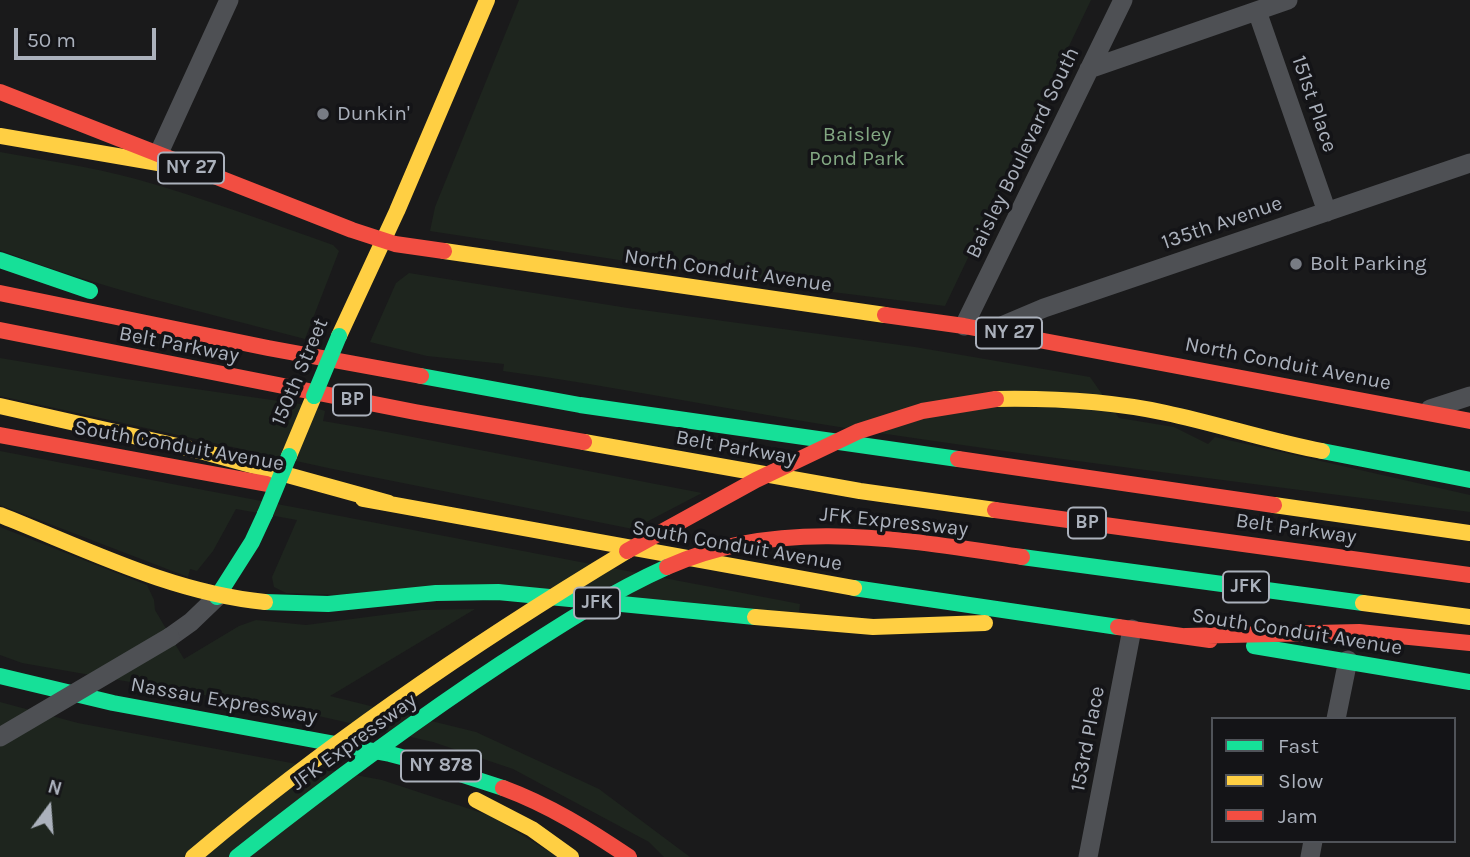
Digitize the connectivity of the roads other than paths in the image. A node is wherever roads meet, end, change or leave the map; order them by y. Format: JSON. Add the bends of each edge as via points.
{"nodes":[{"id":1,"x":229,"y":0,"type":"edge"},
{"id":2,"x":487,"y":0,"type":"edge"},
{"id":3,"x":1123,"y":0,"type":"edge"},
{"id":4,"x":1288,"y":0,"type":"edge"},
{"id":5,"x":1257,"y":11,"type":"junction"},
{"id":6,"x":1089,"y":69,"type":"junction"},
{"id":7,"x":0,"y":92,"type":"edge"},
{"id":8,"x":0,"y":136,"type":"edge"},
{"id":9,"x":158,"y":155,"type":"junction"},
{"id":10,"x":1470,"y":163,"type":"edge"},
{"id":11,"x":193,"y":169,"type":"junction"},
{"id":12,"x":1327,"y":212,"type":"junction"},
{"id":13,"x":383,"y":240,"type":"junction"},
{"id":14,"x":0,"y":260,"type":"edge"},
{"id":15,"x":0,"y":293,"type":"edge"},
{"id":16,"x":964,"y":326,"type":"junction"},
{"id":17,"x":0,"y":330,"type":"edge"},
{"id":18,"x":991,"y":330,"type":"junction"},
{"id":19,"x":268,"y":348,"type":"junction"},
{"id":20,"x":1095,"y":386,"type":"dead end"},
{"id":21,"x":1470,"y":396,"type":"edge"},
{"id":22,"x":996,"y":399,"type":"junction"},
{"id":23,"x":0,"y":406,"type":"edge"},
{"id":24,"x":1422,"y":411,"type":"junction"},
{"id":25,"x":1470,"y":421,"type":"edge"},
{"id":26,"x":0,"y":435,"type":"edge"},
{"id":27,"x":1470,"y":480,"type":"edge"},
{"id":28,"x":389,"y":503,"type":"junction"},
{"id":29,"x":0,"y":514,"type":"edge"},
{"id":30,"x":1470,"y":534,"type":"edge"},
{"id":31,"x":1470,"y":575,"type":"edge"},
{"id":32,"x":217,"y":597,"type":"junction"},
{"id":33,"x":1470,"y":617,"type":"edge"},
{"id":34,"x":1068,"y":621,"type":"junction"},
{"id":35,"x":1132,"y":629,"type":"junction"},
{"id":36,"x":1186,"y":636,"type":"junction"},
{"id":37,"x":1470,"y":643,"type":"edge"},
{"id":38,"x":1348,"y":660,"type":"junction"},
{"id":39,"x":0,"y":676,"type":"edge"},
{"id":40,"x":1470,"y":682,"type":"edge"},
{"id":41,"x":1336,"y":717,"type":"edge"},
{"id":42,"x":234,"y":724,"type":"junction"},
{"id":43,"x":0,"y":737,"type":"edge"},
{"id":44,"x":405,"y":774,"type":"dead end"},
{"id":45,"x":466,"y":795,"type":"dead end"},
{"id":46,"x":265,"y":834,"type":"junction"},
{"id":47,"x":193,"y":857,"type":"edge"},
{"id":48,"x":237,"y":857,"type":"edge"},
{"id":49,"x":243,"y":857,"type":"edge"},
{"id":50,"x":571,"y":857,"type":"edge"},
{"id":51,"x":629,"y":857,"type":"edge"},
{"id":52,"x":1088,"y":857,"type":"edge"}],
"edges":[{"from":1,"to":9,"type":"street"},
{"from":2,"to":13,"type":"main road","name":"150th Street"},
{"from":3,"to":6,"type":"street","name":"Baisley Boulevard South"},
{"from":4,"to":5,"type":"street"},
{"from":5,"to":6,"type":"street"},
{"from":5,"to":12,"type":"street","name":"151st Place"},
{"from":6,"to":16,"type":"street","name":"Baisley Boulevard South"},
{"from":7,"to":9,"type":"main road","name":"North Conduit Avenue","number":"NY 27"},
{"from":8,"to":11,"type":"main road"},
{"from":9,"to":11,"type":"main road","name":"North Conduit Avenue","number":"NY 27"},
{"from":10,"to":12,"type":"street","name":"135th Avenue"},
{"from":11,"to":13,"type":"main road","name":"North Conduit Avenue","number":"NY 27"},
{"from":12,"to":18,"type":"street","name":"135th Avenue","via":[[1044,307]]},
{"from":13,"to":16,"type":"main road","name":"North Conduit Avenue","number":"NY 27"},
{"from":13,"to":32,"type":"main road","name":"150th Street","bridge":true,"via":[[253,542]]},
{"from":14,"to":19,"type":"main road"},
{"from":15,"to":19,"type":"main road","name":"Belt Parkway","number":"BP"},
{"from":16,"to":18,"type":"main road","name":"North Conduit Avenue","number":"NY 27"},
{"from":17,"to":31,"type":"main road","name":"Belt Parkway","number":"BP","via":[[415,412],[860,491]]},
{"from":18,"to":24,"type":"main road","name":"North Conduit Avenue","number":"NY 27"},
{"from":19,"to":30,"type":"main road","name":"Belt Parkway","number":"BP","via":[[643,416]]},
{"from":20,"to":22,"type":"main road","via":[[1052,387]]},
{"from":21,"to":24,"type":"street"},
{"from":22,"to":27,"type":"main road","via":[[1066,398],[1131,406]]},
{"from":22,"to":47,"type":"main road","name":"JFK Expressway","number":"JFK","bridge":true,"via":[[930,409],[869,427],[676,522],[414,687]]},
{"from":23,"to":28,"type":"main road","via":[[204,452]]},
{"from":24,"to":25,"type":"main road","name":"North Conduit Avenue","number":"NY 27"},
{"from":26,"to":28,"type":"main road","name":"South Conduit Avenue"},
{"from":28,"to":34,"type":"main road","name":"South Conduit Avenue","via":[[827,584]]},
{"from":29,"to":32,"type":"main road","via":[[181,587]]},
{"from":32,"to":34,"type":"main road","via":[[307,605],[465,591],[863,626]]},
{"from":32,"to":43,"type":"street","name":"150th Street","bridge":true,"via":[[170,637]]},
{"from":33,"to":46,"type":"main road","name":"JFK Expressway","number":"JFK","bridge":true,"via":[[871,537],[805,535],[738,544],[674,563],[585,610],[480,677]]},
{"from":34,"to":35,"type":"main road","name":"South Conduit Avenue"},
{"from":35,"to":36,"type":"main road","name":"South Conduit Avenue"},
{"from":35,"to":52,"type":"street","name":"153rd Place"},
{"from":36,"to":37,"type":"main road","via":[[1359,632]]},
{"from":36,"to":38,"type":"main road","name":"South Conduit Avenue"},
{"from":38,"to":40,"type":"main road","name":"South Conduit Avenue"},
{"from":38,"to":41,"type":"street"},
{"from":39,"to":42,"type":"main road","name":"Nassau Expressway","number":"NY 878","via":[[88,698]]},
{"from":42,"to":44,"type":"main road"},
{"from":42,"to":51,"type":"main road","name":"Nassau Expressway","number":"NY 878","via":[[383,752],[469,774],[544,805]]},
{"from":45,"to":50,"type":"main road","via":[[514,818]]},
{"from":46,"to":48,"type":"main road","name":"JFK Expressway","number":"JFK","bridge":true},
{"from":46,"to":49,"type":"main road","bridge":true}]}
